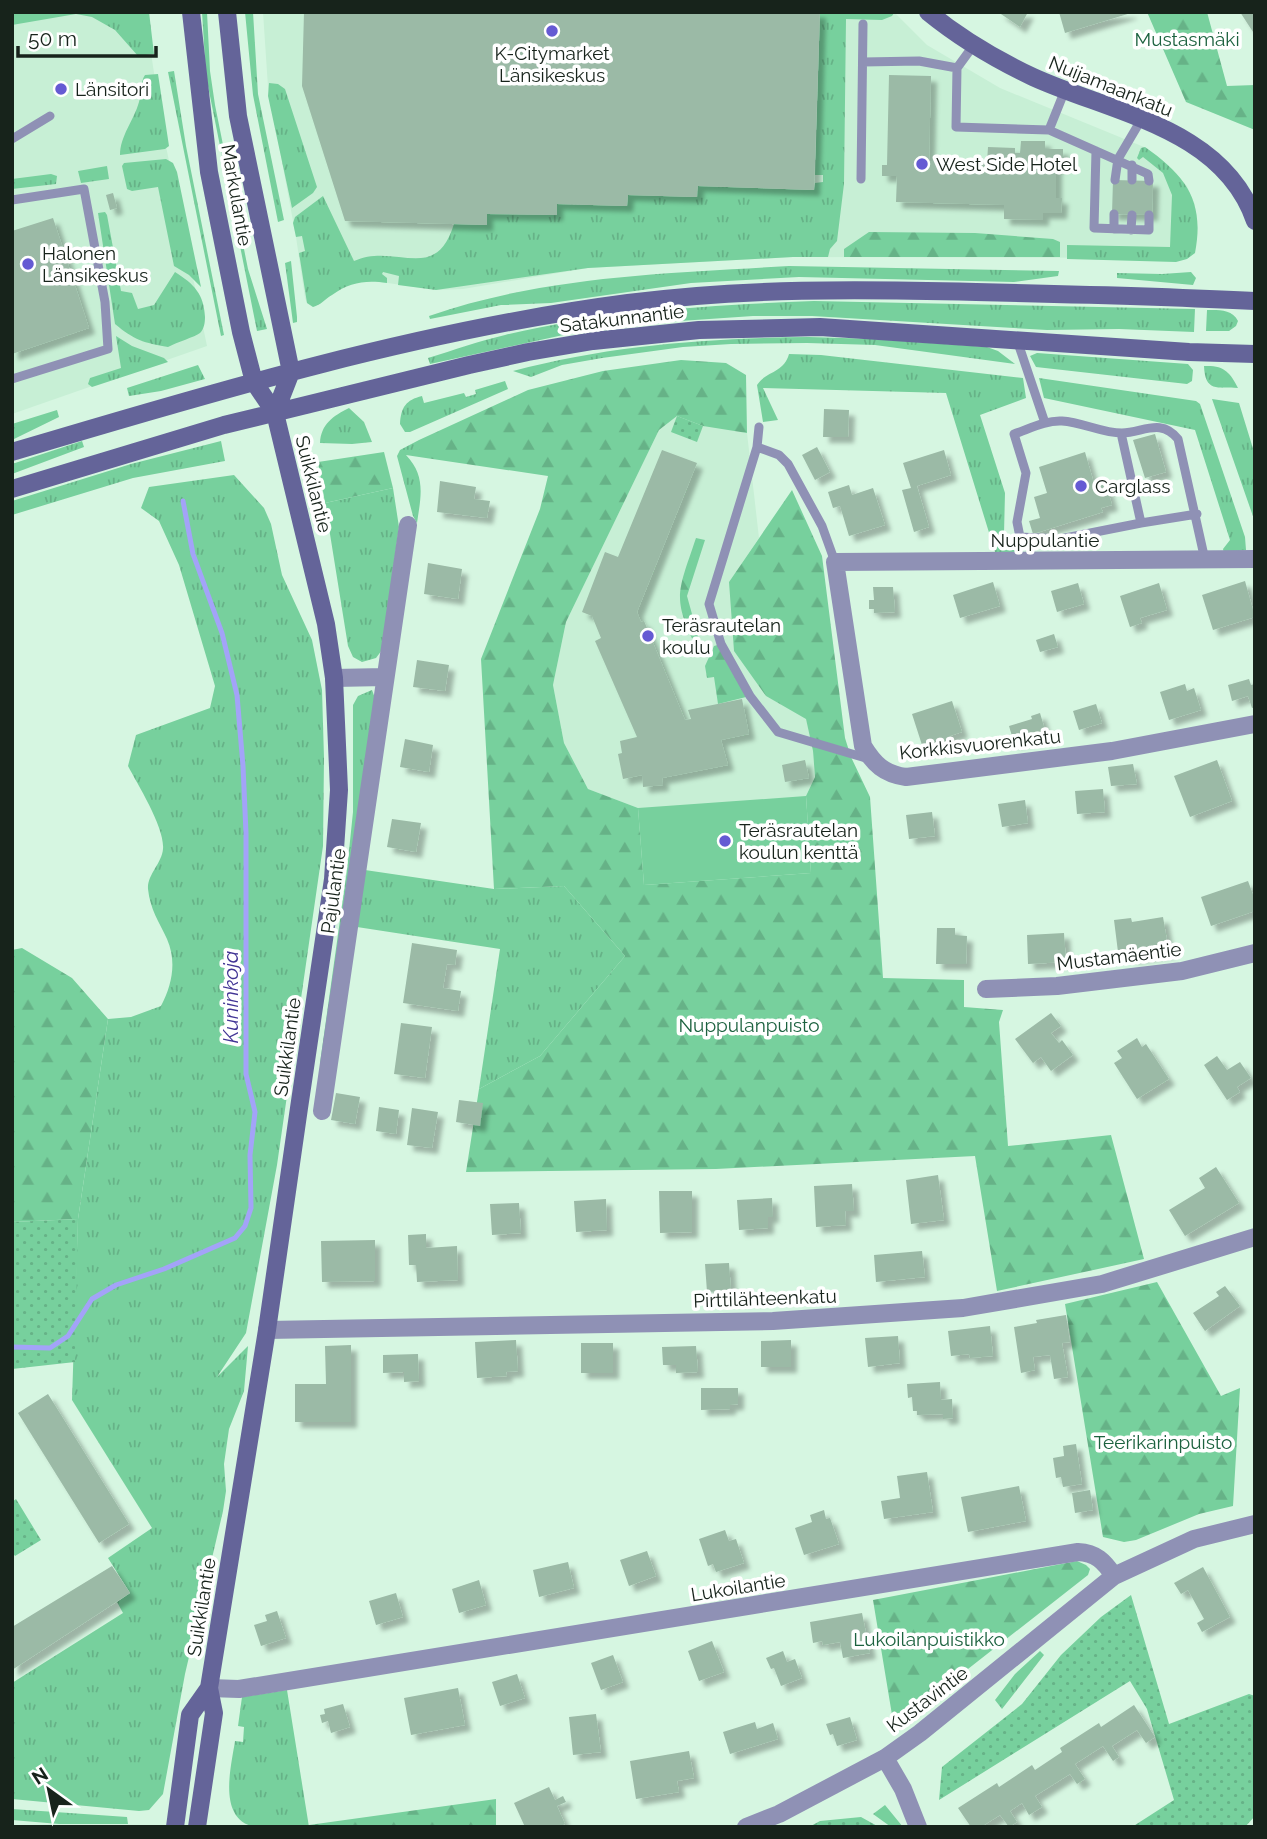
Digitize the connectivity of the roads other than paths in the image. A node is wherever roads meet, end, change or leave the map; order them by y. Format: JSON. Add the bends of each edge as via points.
{"nodes":[{"id":1,"x":191,"y":12,"type":"edge"},
{"id":2,"x":227,"y":12,"type":"edge"},
{"id":3,"x":928,"y":12,"type":"edge"},
{"id":4,"x":863,"y":24,"type":"dead end"},
{"id":5,"x":972,"y":46,"type":"junction"},
{"id":6,"x":863,"y":62,"type":"junction"},
{"id":7,"x":957,"y":68,"type":"junction"},
{"id":8,"x":1065,"y":90,"type":"junction"},
{"id":9,"x":50,"y":116,"type":"dead end"},
{"id":10,"x":1141,"y":120,"type":"junction"},
{"id":11,"x":1049,"y":130,"type":"junction"},
{"id":12,"x":12,"y":139,"type":"edge"},
{"id":13,"x":1096,"y":151,"type":"junction"},
{"id":14,"x":1118,"y":159,"type":"junction"},
{"id":15,"x":1132,"y":165,"type":"junction"},
{"id":16,"x":861,"y":179,"type":"dead end"},
{"id":17,"x":1115,"y":180,"type":"dead end"},
{"id":18,"x":1132,"y":180,"type":"dead end"},
{"id":19,"x":1149,"y":181,"type":"dead end"},
{"id":20,"x":12,"y":200,"type":"edge"},
{"id":21,"x":1114,"y":214,"type":"dead end"},
{"id":22,"x":1132,"y":215,"type":"dead end"},
{"id":23,"x":1149,"y":215,"type":"dead end"},
{"id":24,"x":1254,"y":215,"type":"edge"},
{"id":25,"x":1114,"y":229,"type":"junction"},
{"id":26,"x":1131,"y":229,"type":"junction"},
{"id":27,"x":1255,"y":302,"type":"edge"},
{"id":28,"x":1017,"y":340,"type":"junction"},
{"id":29,"x":1255,"y":354,"type":"edge"},
{"id":30,"x":291,"y":372,"type":"junction"},
{"id":31,"x":12,"y":379,"type":"edge"},
{"id":32,"x":254,"y":383,"type":"junction"},
{"id":33,"x":275,"y":413,"type":"junction"},
{"id":34,"x":1045,"y":423,"type":"junction"},
{"id":35,"x":759,"y":427,"type":"dead end"},
{"id":36,"x":1121,"y":433,"type":"junction"},
{"id":37,"x":757,"y":447,"type":"junction"},
{"id":38,"x":12,"y":452,"type":"edge"},
{"id":39,"x":12,"y":489,"type":"edge"},
{"id":40,"x":1197,"y":514,"type":"junction"},
{"id":41,"x":1141,"y":523,"type":"junction"},
{"id":42,"x":408,"y":526,"type":"dead end"},
{"id":43,"x":1255,"y":559,"type":"edge"},
{"id":44,"x":1205,"y":560,"type":"junction"},
{"id":45,"x":835,"y":562,"type":"junction"},
{"id":46,"x":385,"y":677,"type":"junction"},
{"id":47,"x":334,"y":678,"type":"junction"},
{"id":48,"x":1255,"y":724,"type":"edge"},
{"id":49,"x":871,"y":760,"type":"junction"},
{"id":50,"x":1255,"y":953,"type":"edge"},
{"id":51,"x":986,"y":989,"type":"dead end"},
{"id":52,"x":299,"y":1108,"type":"junction"},
{"id":53,"x":322,"y":1111,"type":"joint"},
{"id":54,"x":1255,"y":1237,"type":"edge"},
{"id":55,"x":267,"y":1330,"type":"junction"},
{"id":56,"x":1255,"y":1524,"type":"edge"},
{"id":57,"x":1114,"y":1576,"type":"junction"},
{"id":58,"x":209,"y":1688,"type":"junction"},
{"id":59,"x":885,"y":1758,"type":"junction"},
{"id":60,"x":175,"y":1827,"type":"edge"},
{"id":61,"x":197,"y":1827,"type":"edge"},
{"id":62,"x":746,"y":1827,"type":"edge"},
{"id":63,"x":918,"y":1827,"type":"edge"}],
"edges":[{"from":1,"to":32,"type":"main road","name":"Markulantie","via":[[213,192]]},
{"from":2,"to":30,"type":"main road","name":"Markulantie","via":[[238,116]]},
{"from":3,"to":5,"type":"main road","name":"Nuijamaankatu"},
{"from":4,"to":6,"type":"lane"},
{"from":5,"to":7,"type":"lane"},
{"from":5,"to":8,"type":"main road","name":"Nuijamaankatu"},
{"from":6,"to":7,"type":"lane","via":[[919,61]]},
{"from":6,"to":16,"type":"lane"},
{"from":7,"to":11,"type":"lane","via":[[956,127]]},
{"from":8,"to":10,"type":"main road","name":"Nuijamaankatu"},
{"from":8,"to":11,"type":"lane"},
{"from":9,"to":12,"type":"lane"},
{"from":10,"to":14,"type":"lane"},
{"from":10,"to":24,"type":"main road","name":"Nuijamaankatu","via":[[1180,137],[1216,161]]},
{"from":11,"to":13,"type":"lane"},
{"from":13,"to":14,"type":"lane"},
{"from":13,"to":25,"type":"lane","via":[[1094,229]]},
{"from":14,"to":15,"type":"lane"},
{"from":14,"to":17,"type":"lane"},
{"from":15,"to":18,"type":"lane"},
{"from":15,"to":19,"type":"lane","via":[[1148,174]]},
{"from":20,"to":31,"type":"lane","via":[[84,189],[105,302],[108,349]]},
{"from":21,"to":25,"type":"lane"},
{"from":22,"to":26,"type":"lane"},
{"from":23,"to":26,"type":"lane","via":[[1149,230]]},
{"from":25,"to":26,"type":"lane"},
{"from":27,"to":30,"type":"main road","name":"Satakunnantie","via":[[900,290],[717,295],[627,303],[469,329]]},
{"from":28,"to":29,"type":"main road","name":"Satakunnantie"},
{"from":28,"to":33,"type":"main road","name":"Satakunnantie","via":[[820,327],[699,330],[528,352]]},
{"from":28,"to":34,"type":"lane"},
{"from":30,"to":32,"type":"main road","name":"Satakunnantie"},
{"from":30,"to":33,"type":"main road"},
{"from":32,"to":33,"type":"main road"},
{"from":32,"to":38,"type":"main road","name":"Satakunnantie"},
{"from":33,"to":39,"type":"main road","name":"Satakunnantie"},
{"from":33,"to":47,"type":"main road","name":"Suikkilantie","via":[[326,624]]},
{"from":34,"to":36,"type":"lane","via":[[1060,421]]},
{"from":34,"to":41,"type":"lane","via":[[1014,433],[1026,473],[1017,522],[1020,537],[1060,539]]},
{"from":35,"to":37,"type":"lane"},
{"from":36,"to":40,"type":"lane","via":[[1157,425],[1173,432]]},
{"from":36,"to":41,"type":"lane"},
{"from":37,"to":45,"type":"lane","via":[[779,455],[788,464],[822,526]]},
{"from":37,"to":49,"type":"lane","via":[[709,604],[721,644],[750,696],[778,732]]},
{"from":40,"to":41,"type":"lane"},
{"from":40,"to":44,"type":"lane"},
{"from":42,"to":46,"type":"street","name":"Pajulantie"},
{"from":43,"to":44,"type":"street","name":"Nuppulantie"},
{"from":44,"to":45,"type":"street","name":"Nuppulantie"},
{"from":45,"to":49,"type":"street","name":"Korkkisvuorenkatu","via":[[863,746]]},
{"from":46,"to":47,"type":"street"},
{"from":46,"to":53,"type":"street","name":"Pajulantie"},
{"from":47,"to":52,"type":"main road","name":"Suikkilantie","via":[[339,790],[334,867]]},
{"from":48,"to":49,"type":"street","name":"Korkkisvuorenkatu","via":[[1112,751],[906,777],[887,773]]},
{"from":50,"to":51,"type":"street","name":"Mustamäentie","via":[[1182,971],[1057,986]]},
{"from":52,"to":53,"type":"lane"},
{"from":52,"to":55,"type":"main road","name":"Suikkilantie"},
{"from":54,"to":55,"type":"street","name":"Pirttilähteenkatu","via":[[1102,1284],[963,1308],[773,1321]]},
{"from":55,"to":58,"type":"main road","name":"Suikkilantie"},
{"from":56,"to":57,"type":"street","via":[[1194,1539]]},
{"from":57,"to":58,"type":"street","name":"Lukoilantie","via":[[1097,1556],[1078,1552],[239,1689]]},
{"from":57,"to":59,"type":"street","name":"Kustavintie"},
{"from":58,"to":60,"type":"main road","name":"Suikkilantie","via":[[190,1715]]},
{"from":58,"to":61,"type":"main road","name":"Suikkilantie","via":[[214,1713]]},
{"from":59,"to":62,"type":"street","name":"Kustavintie"},
{"from":59,"to":63,"type":"street"}]}
